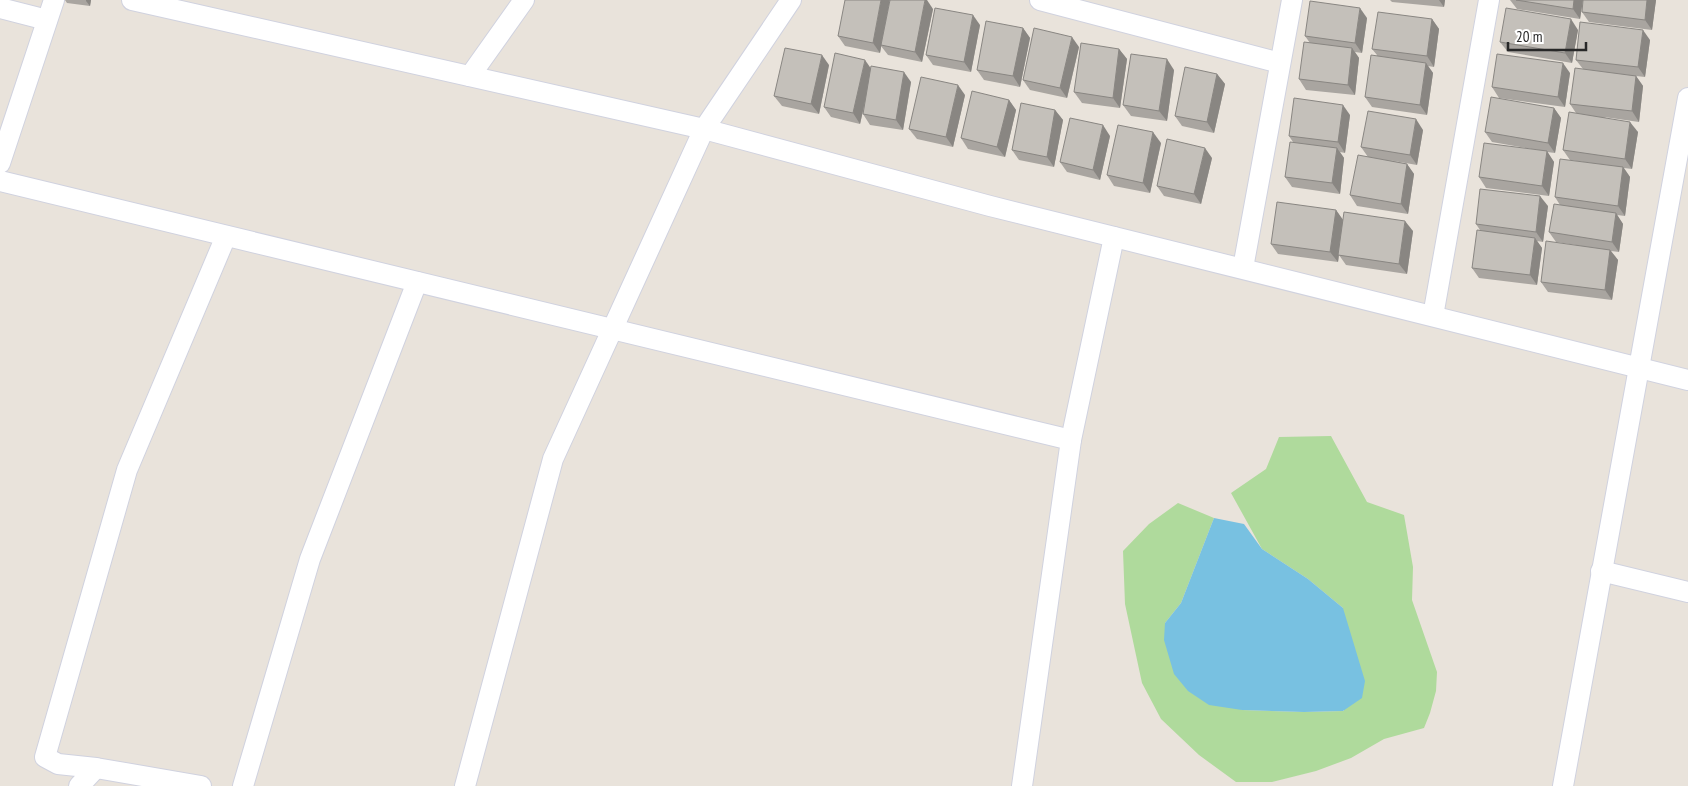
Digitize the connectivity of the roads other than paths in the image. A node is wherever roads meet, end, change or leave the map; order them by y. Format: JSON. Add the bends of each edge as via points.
{"nodes":[{"id":1,"x":54,"y":0,"type":"edge"},
{"id":2,"x":132,"y":0,"type":"edge"},
{"id":3,"x":524,"y":0,"type":"edge"},
{"id":4,"x":791,"y":0,"type":"edge"},
{"id":5,"x":1040,"y":0,"type":"edge"},
{"id":6,"x":1292,"y":0,"type":"edge"},
{"id":7,"x":1489,"y":0,"type":"edge"},
{"id":8,"x":0,"y":8,"type":"edge"},
{"id":9,"x":47,"y":20,"type":"junction"},
{"id":10,"x":1280,"y":63,"type":"junction"},
{"id":11,"x":470,"y":76,"type":"junction"},
{"id":12,"x":1688,"y":98,"type":"edge"},
{"id":13,"x":704,"y":129,"type":"junction"},
{"id":14,"x":5,"y":131,"type":"edge"},
{"id":15,"x":0,"y":163,"type":"edge"},
{"id":16,"x":1682,"y":168,"type":"edge"},
{"id":17,"x":0,"y":182,"type":"edge"},
{"id":18,"x":226,"y":236,"type":"junction"},
{"id":19,"x":1114,"y":237,"type":"junction"},
{"id":20,"x":1243,"y":268,"type":"junction"},
{"id":21,"x":417,"y":282,"type":"junction"},
{"id":22,"x":1433,"y":316,"type":"junction"},
{"id":23,"x":610,"y":330,"type":"junction"},
{"id":24,"x":1640,"y":368,"type":"junction"},
{"id":25,"x":1688,"y":380,"type":"edge"},
{"id":26,"x":1072,"y":440,"type":"junction"},
{"id":27,"x":1601,"y":571,"type":"junction"},
{"id":28,"x":1688,"y":592,"type":"edge"},
{"id":29,"x":96,"y":768,"type":"junction"},
{"id":30,"x":79,"y":786,"type":"edge"},
{"id":31,"x":201,"y":786,"type":"edge"},
{"id":32,"x":243,"y":786,"type":"edge"},
{"id":33,"x":465,"y":786,"type":"edge"},
{"id":34,"x":1022,"y":786,"type":"edge"},
{"id":35,"x":1562,"y":786,"type":"edge"}],
"edges":[{"from":1,"to":9,"type":"street"},
{"from":2,"to":11,"type":"street"},
{"from":3,"to":11,"type":"street"},
{"from":4,"to":13,"type":"street"},
{"from":5,"to":10,"type":"street"},
{"from":6,"to":10,"type":"street"},
{"from":7,"to":22,"type":"street"},
{"from":8,"to":9,"type":"street"},
{"from":9,"to":14,"type":"street"},
{"from":10,"to":20,"type":"street"},
{"from":11,"to":13,"type":"street"},
{"from":12,"to":16,"type":"street"},
{"from":13,"to":19,"type":"street"},
{"from":13,"to":23,"type":"street"},
{"from":14,"to":15,"type":"street"},
{"from":16,"to":24,"type":"street"},
{"from":17,"to":18,"type":"street"},
{"from":18,"to":21,"type":"street"},
{"from":18,"to":29,"type":"street","via":[[127,470],[44,756],[58,764]]},
{"from":19,"to":20,"type":"street"},
{"from":19,"to":26,"type":"street"},
{"from":20,"to":22,"type":"street"},
{"from":21,"to":23,"type":"street"},
{"from":21,"to":32,"type":"street","via":[[310,559]]},
{"from":22,"to":24,"type":"street"},
{"from":23,"to":26,"type":"street"},
{"from":23,"to":33,"type":"street","via":[[553,459]]},
{"from":24,"to":25,"type":"street"},
{"from":24,"to":27,"type":"street"},
{"from":26,"to":34,"type":"street"},
{"from":27,"to":28,"type":"street"},
{"from":27,"to":35,"type":"street"},
{"from":29,"to":30,"type":"street"},
{"from":29,"to":31,"type":"street"}]}
